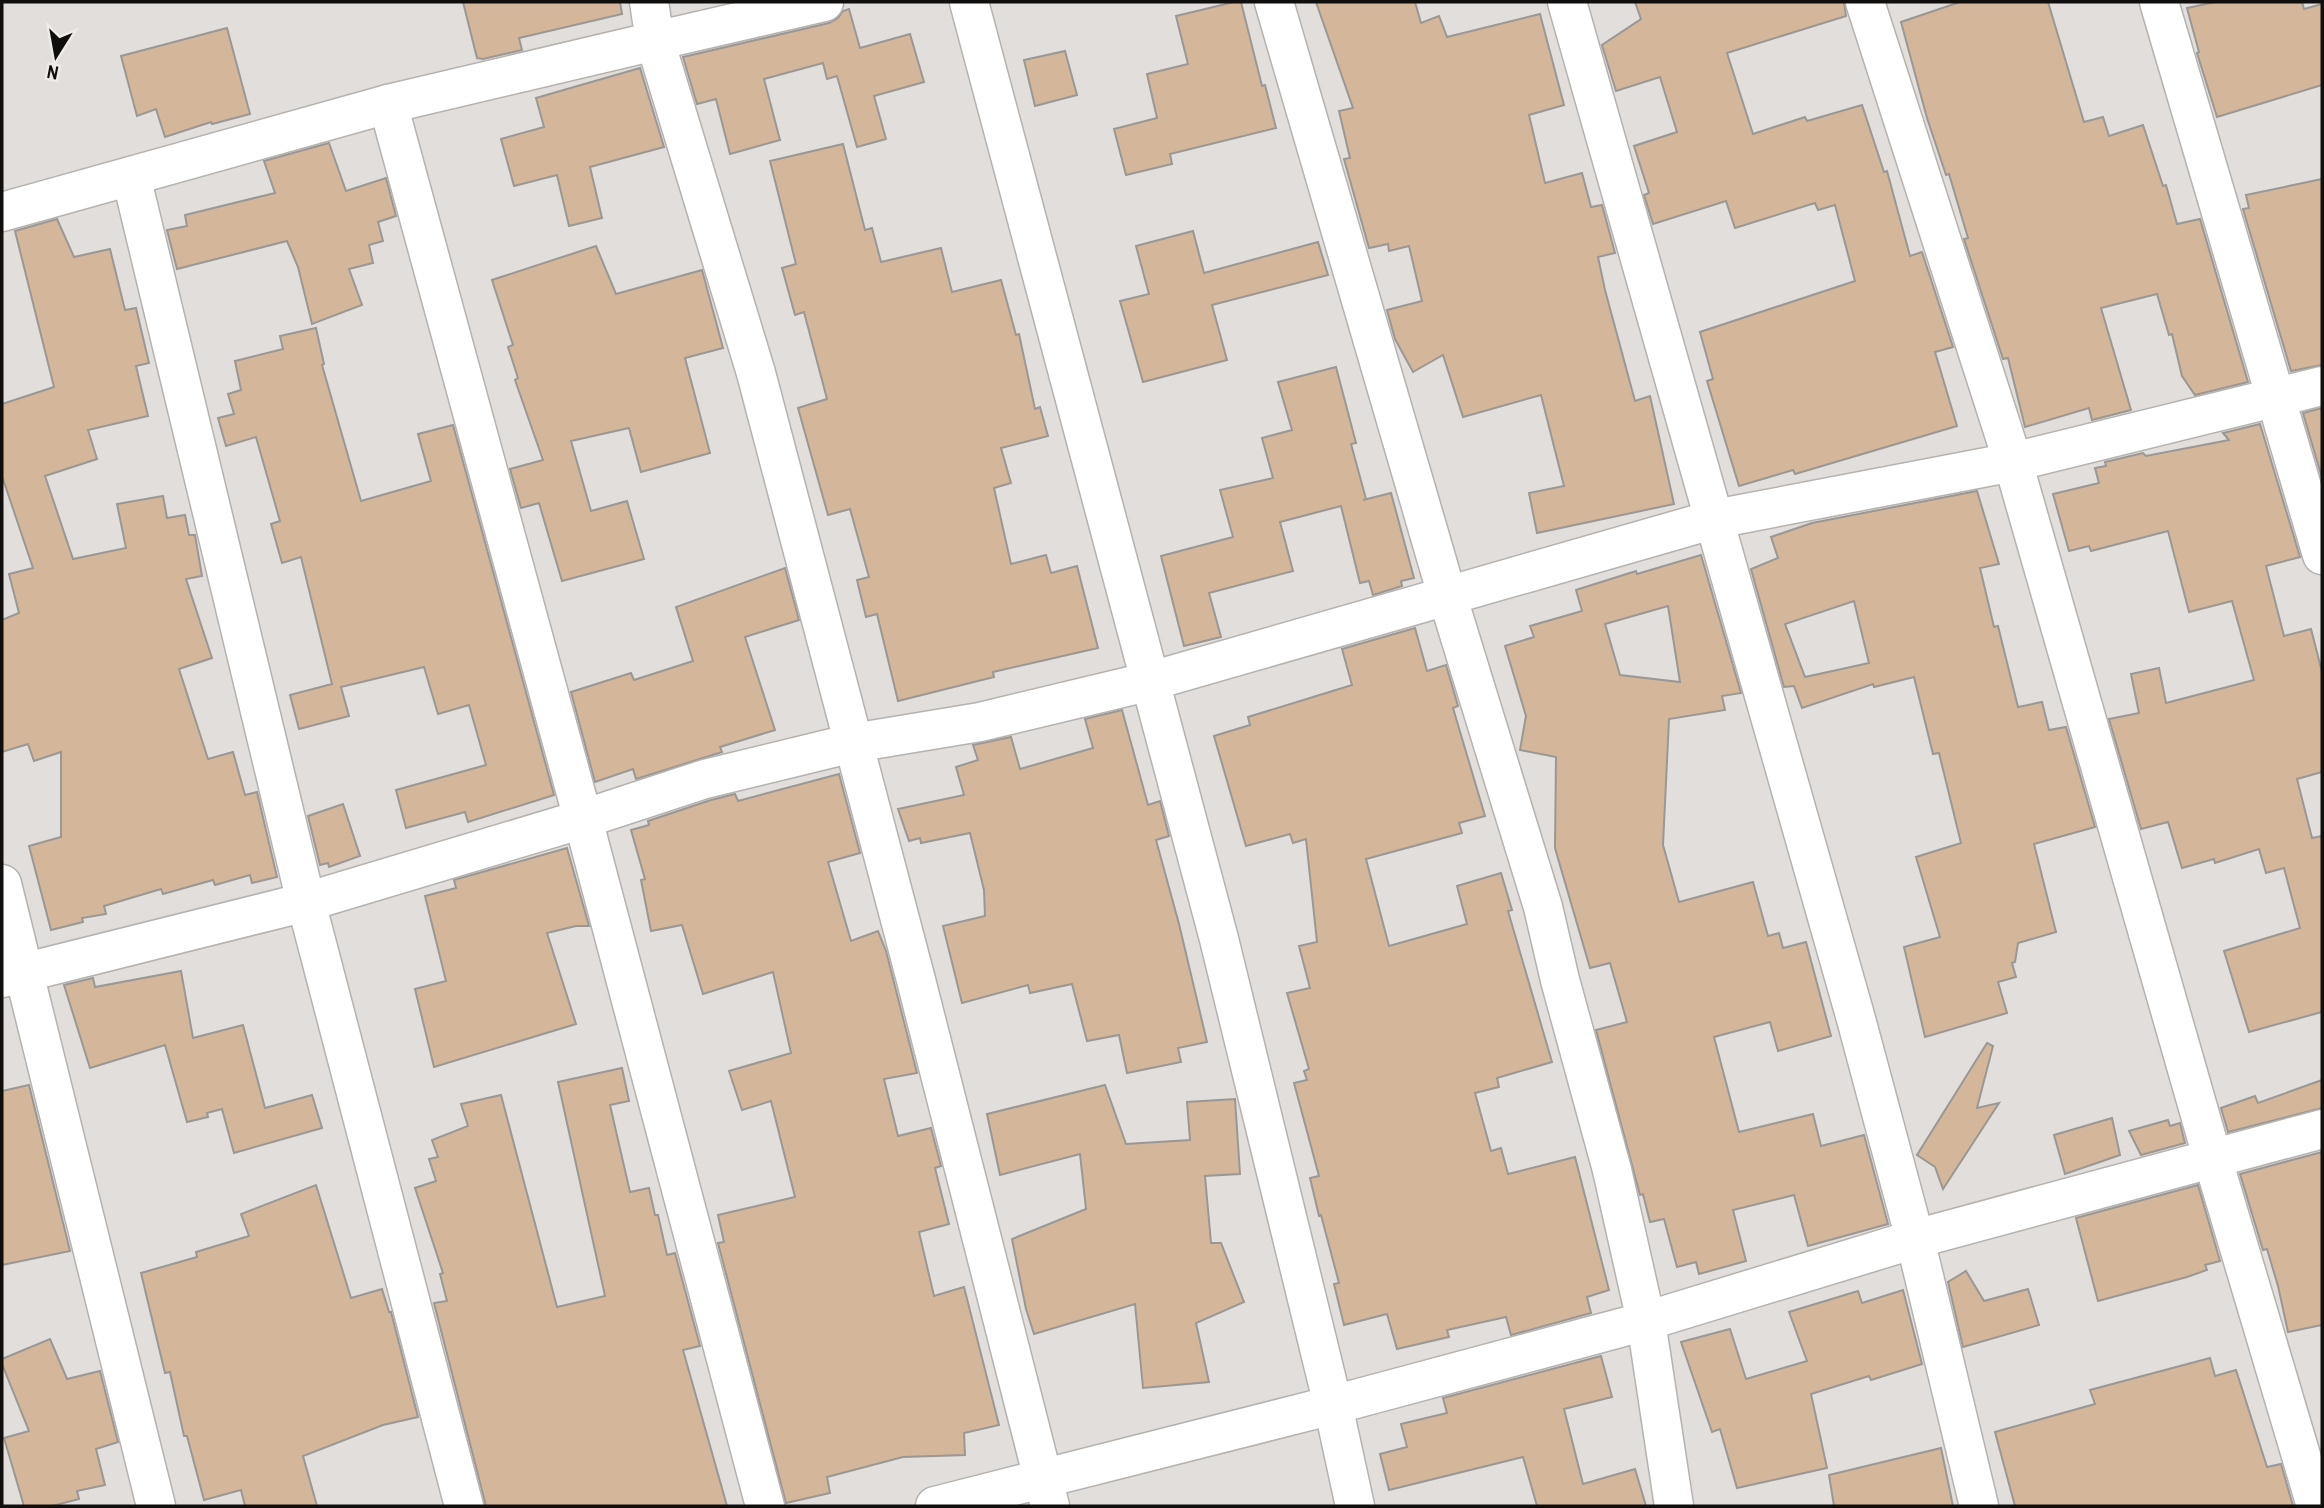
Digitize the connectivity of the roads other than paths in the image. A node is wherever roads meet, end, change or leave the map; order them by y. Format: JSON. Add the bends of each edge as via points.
{"nodes":[{"id":1,"x":649,"y":2,"type":"edge"},
{"id":2,"x":824,"y":2,"type":"edge"},
{"id":3,"x":969,"y":2,"type":"edge"},
{"id":4,"x":1273,"y":2,"type":"edge"},
{"id":5,"x":1567,"y":2,"type":"edge"},
{"id":6,"x":1865,"y":2,"type":"edge"},
{"id":7,"x":2159,"y":2,"type":"edge"},
{"id":8,"x":655,"y":41,"type":"junction"},
{"id":9,"x":388,"y":104,"type":"junction"},
{"id":10,"x":131,"y":176,"type":"junction"},
{"id":11,"x":2,"y":212,"type":"edge"},
{"id":12,"x":2322,"y":386,"type":"edge"},
{"id":13,"x":2277,"y":398,"type":"junction"},
{"id":14,"x":2013,"y":462,"type":"junction"},
{"id":15,"x":1714,"y":519,"type":"junction"},
{"id":16,"x":2322,"y":555,"type":"edge"},
{"id":17,"x":1447,"y":595,"type":"junction"},
{"id":18,"x":1151,"y":681,"type":"junction"},
{"id":19,"x":853,"y":743,"type":"junction"},
{"id":20,"x":583,"y":818,"type":"junction"},
{"id":21,"x":2,"y":884,"type":"edge"},
{"id":22,"x":306,"y":902,"type":"junction"},
{"id":23,"x":13,"y":975,"type":"edge"},
{"id":24,"x":2322,"y":1129,"type":"edge"},
{"id":25,"x":2213,"y":1160,"type":"junction"},
{"id":26,"x":1915,"y":1239,"type":"junction"},
{"id":27,"x":1646,"y":1321,"type":"junction"},
{"id":28,"x":1333,"y":1405,"type":"junction"},
{"id":29,"x":1047,"y":1492,"type":"edge"},
{"id":30,"x":156,"y":1506,"type":"edge"},
{"id":31,"x":464,"y":1506,"type":"edge"},
{"id":32,"x":765,"y":1506,"type":"edge"},
{"id":33,"x":935,"y":1506,"type":"edge"},
{"id":34,"x":1355,"y":1506,"type":"edge"},
{"id":35,"x":1674,"y":1506,"type":"edge"},
{"id":36,"x":1979,"y":1506,"type":"edge"},
{"id":37,"x":2316,"y":1506,"type":"edge"}],
"edges":[{"from":1,"to":8,"type":"street"},
{"from":2,"to":8,"type":"street"},
{"from":3,"to":18,"type":"street"},
{"from":4,"to":17,"type":"street"},
{"from":5,"to":15,"type":"street"},
{"from":6,"to":14,"type":"street"},
{"from":7,"to":13,"type":"street"},
{"from":8,"to":9,"type":"street"},
{"from":8,"to":19,"type":"street","via":[[756,373]]},
{"from":9,"to":10,"type":"street"},
{"from":9,"to":20,"type":"street"},
{"from":10,"to":11,"type":"street"},
{"from":10,"to":22,"type":"street"},
{"from":12,"to":13,"type":"street"},
{"from":13,"to":14,"type":"street"},
{"from":13,"to":16,"type":"street"},
{"from":14,"to":15,"type":"street"},
{"from":14,"to":25,"type":"street"},
{"from":15,"to":17,"type":"street"},
{"from":15,"to":26,"type":"street"},
{"from":17,"to":18,"type":"street"},
{"from":17,"to":27,"type":"street","via":[[1543,907]]},
{"from":18,"to":19,"type":"street","via":[[980,722]]},
{"from":18,"to":28,"type":"street"},
{"from":19,"to":20,"type":"street","via":[[705,779]]},
{"from":19,"to":29,"type":"street"},
{"from":20,"to":22,"type":"street"},
{"from":20,"to":32,"type":"street"},
{"from":21,"to":23,"type":"street"},
{"from":22,"to":23,"type":"street"},
{"from":22,"to":31,"type":"street"},
{"from":23,"to":30,"type":"street"},
{"from":24,"to":25,"type":"street"},
{"from":25,"to":26,"type":"street"},
{"from":25,"to":37,"type":"street"},
{"from":26,"to":27,"type":"street"},
{"from":26,"to":36,"type":"street"},
{"from":27,"to":28,"type":"street"},
{"from":27,"to":35,"type":"street"},
{"from":28,"to":29,"type":"street"},
{"from":28,"to":34,"type":"street"},
{"from":29,"to":33,"type":"street"}]}
